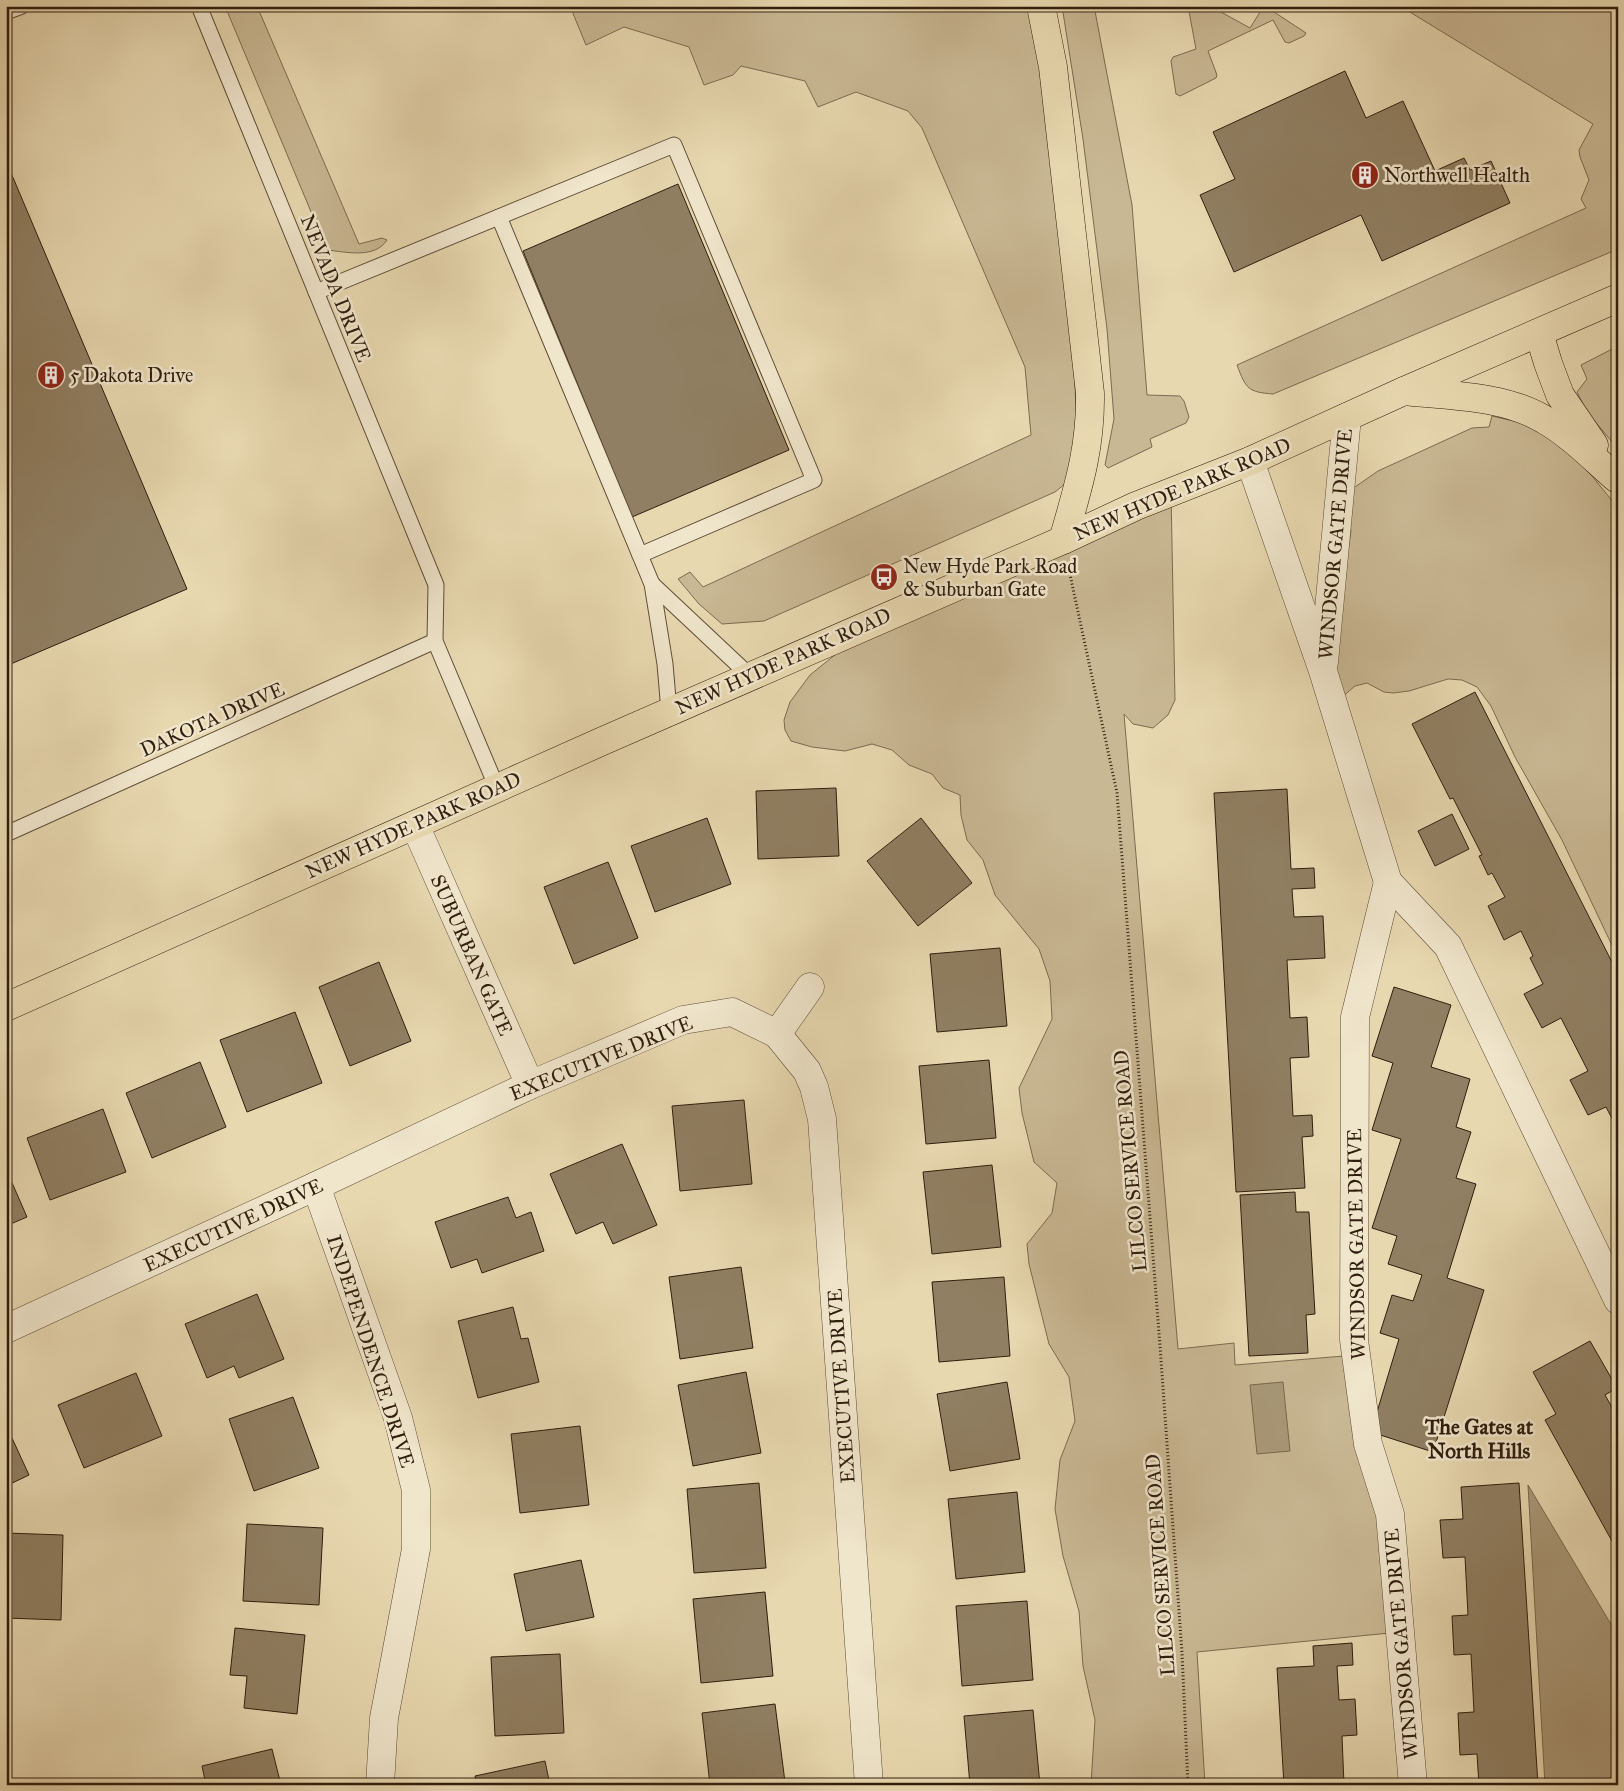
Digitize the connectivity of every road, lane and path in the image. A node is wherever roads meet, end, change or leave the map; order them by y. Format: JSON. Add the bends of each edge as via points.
{"nodes":[{"id":1,"x":22,"y":6,"type":"edge"},
{"id":2,"x":199,"y":6,"type":"edge"},
{"id":3,"x":1041,"y":6,"type":"edge"},
{"id":4,"x":6,"y":12,"type":"edge"},
{"id":5,"x":499,"y":217,"type":"junction"},
{"id":6,"x":316,"y":292,"type":"junction"},
{"id":7,"x":1618,"y":298,"type":"edge"},
{"id":8,"x":1539,"y":333,"type":"junction"},
{"id":9,"x":1404,"y":391,"type":"junction"},
{"id":10,"x":1347,"y":417,"type":"junction"},
{"id":11,"x":1250,"y":461,"type":"junction"},
{"id":12,"x":1617,"y":479,"type":"edge"},
{"id":13,"x":1063,"y":540,"type":"junction"},
{"id":14,"x":640,"y":555,"type":"junction"},
{"id":15,"x":652,"y":584,"type":"junction"},
{"id":16,"x":435,"y":641,"type":"junction"},
{"id":17,"x":1323,"y":671,"type":"junction"},
{"id":18,"x":750,"y":676,"type":"junction"},
{"id":19,"x":670,"y":711,"type":"junction"},
{"id":20,"x":497,"y":788,"type":"junction"},
{"id":21,"x":415,"y":824,"type":"junction"},
{"id":22,"x":6,"y":834,"type":"edge"},
{"id":23,"x":1388,"y":882,"type":"junction"},
{"id":24,"x":810,"y":987,"type":"dead end"},
{"id":25,"x":6,"y":1007,"type":"edge"},
{"id":26,"x":777,"y":1034,"type":"junction"},
{"id":27,"x":530,"y":1085,"type":"junction"},
{"id":28,"x":316,"y":1186,"type":"junction"},
{"id":29,"x":1618,"y":1300,"type":"edge"},
{"id":30,"x":6,"y":1329,"type":"edge"},
{"id":31,"x":380,"y":1785,"type":"edge"},
{"id":32,"x":869,"y":1785,"type":"edge"},
{"id":33,"x":1188,"y":1785,"type":"edge"},
{"id":34,"x":1413,"y":1785,"type":"edge"}],
"edges":[{"from":1,"to":4,"type":"lane"},
{"from":2,"to":6,"type":"lane","name":"NEVADA DRIVE"},
{"from":3,"to":13,"type":"main road","via":[[1053,67],[1090,393],[1085,462]]},
{"from":5,"to":6,"type":"lane"},
{"from":5,"to":14,"type":"lane"},
{"from":5,"to":14,"type":"lane","via":[[674,146],[807,462],[814,480]]},
{"from":6,"to":16,"type":"lane","name":"NEVADA DRIVE","via":[[436,585]]},
{"from":7,"to":8,"type":"main road","name":"NEW HYDE PARK ROAD"},
{"from":8,"to":9,"type":"main road","name":"NEW HYDE PARK ROAD"},
{"from":8,"to":12,"type":"main road","via":[[1560,395]]},
{"from":9,"to":10,"type":"main road","name":"NEW HYDE PARK ROAD"},
{"from":9,"to":12,"type":"main road","via":[[1476,399],[1528,411],[1557,428]]},
{"from":10,"to":11,"type":"main road","name":"NEW HYDE PARK ROAD"},
{"from":10,"to":17,"type":"street","name":"WINDSOR GATE DRIVE"},
{"from":11,"to":13,"type":"main road","name":"NEW HYDE PARK ROAD","via":[[1136,506]]},
{"from":11,"to":17,"type":"street","name":"WINDSOR GATE DRIVE"},
{"from":13,"to":18,"type":"main road","name":"NEW HYDE PARK ROAD"},
{"from":13,"to":33,"type":"path","name":"LILCO SERVICE ROAD","via":[[1117,793],[1181,1644]]},
{"from":14,"to":15,"type":"lane"},
{"from":15,"to":18,"type":"lane"},
{"from":15,"to":19,"type":"lane"},
{"from":16,"to":20,"type":"lane"},
{"from":16,"to":22,"type":"lane","name":"DAKOTA DRIVE"},
{"from":17,"to":23,"type":"street","name":"WINDSOR GATE DRIVE"},
{"from":18,"to":19,"type":"main road","name":"NEW HYDE PARK ROAD"},
{"from":19,"to":20,"type":"main road","name":"NEW HYDE PARK ROAD"},
{"from":20,"to":21,"type":"main road","name":"NEW HYDE PARK ROAD"},
{"from":21,"to":25,"type":"main road","name":"NEW HYDE PARK ROAD"},
{"from":21,"to":27,"type":"street","name":"SUBURBAN GATE"},
{"from":23,"to":29,"type":"street","name":"WINDSOR GATE DRIVE","via":[[1448,946]]},
{"from":23,"to":34,"type":"street","name":"WINDSOR GATE DRIVE","via":[[1355,1017],[1354,1340],[1368,1444],[1390,1514]]},
{"from":24,"to":26,"type":"street"},
{"from":26,"to":27,"type":"street","name":"EXECUTIVE DRIVE","via":[[732,1012],[682,1020]]},
{"from":26,"to":32,"type":"street","name":"EXECUTIVE DRIVE","via":[[807,1071],[822,1120]]},
{"from":27,"to":28,"type":"street","name":"EXECUTIVE DRIVE"},
{"from":28,"to":30,"type":"street","name":"EXECUTIVE DRIVE"},
{"from":28,"to":31,"type":"street","name":"INDEPENDENCE DRIVE","via":[[398,1418],[416,1490],[416,1549],[384,1718]]}]}
